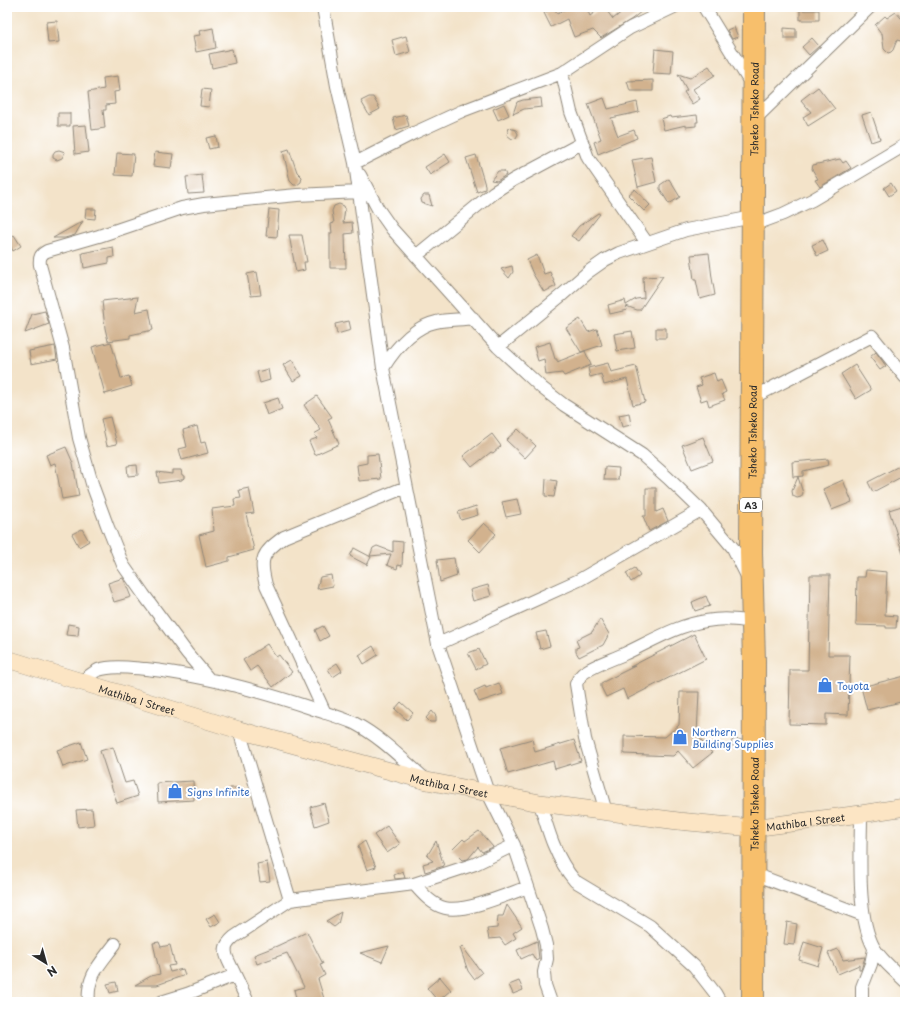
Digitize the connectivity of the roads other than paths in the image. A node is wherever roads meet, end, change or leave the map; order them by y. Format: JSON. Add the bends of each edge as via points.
{"nodes":[{"id":1,"x":323,"y":7,"type":"edge"},
{"id":2,"x":674,"y":7,"type":"edge"},
{"id":3,"x":704,"y":7,"type":"edge"},
{"id":4,"x":754,"y":7,"type":"edge"},
{"id":5,"x":870,"y":7,"type":"edge"},
{"id":6,"x":562,"y":73,"type":"junction"},
{"id":7,"x":754,"y":89,"type":"junction"},
{"id":8,"x":753,"y":121,"type":"junction"},
{"id":9,"x":582,"y":143,"type":"junction"},
{"id":10,"x":905,"y":145,"type":"edge"},
{"id":11,"x":356,"y":165,"type":"junction"},
{"id":12,"x":360,"y":192,"type":"junction"},
{"id":13,"x":753,"y":221,"type":"junction"},
{"id":14,"x":647,"y":243,"type":"junction"},
{"id":15,"x":416,"y":256,"type":"junction"},
{"id":16,"x":473,"y":318,"type":"junction"},
{"id":17,"x":498,"y":347,"type":"junction"},
{"id":18,"x":383,"y":368,"type":"junction"},
{"id":19,"x":905,"y":377,"type":"edge"},
{"id":20,"x":752,"y":398,"type":"junction"},
{"id":21,"x":406,"y":487,"type":"junction"},
{"id":22,"x":701,"y":510,"type":"junction"},
{"id":23,"x":753,"y":588,"type":"junction"},
{"id":24,"x":752,"y":622,"type":"junction"},
{"id":25,"x":438,"y":644,"type":"junction"},
{"id":26,"x":7,"y":659,"type":"edge"},
{"id":27,"x":208,"y":678,"type":"junction"},
{"id":28,"x":81,"y":682,"type":"junction"},
{"id":29,"x":325,"y":713,"type":"junction"},
{"id":30,"x":239,"y":730,"type":"junction"},
{"id":31,"x":427,"y":781,"type":"junction"},
{"id":32,"x":488,"y":793,"type":"junction"},
{"id":33,"x":540,"y":803,"type":"junction"},
{"id":34,"x":905,"y":807,"type":"edge"},
{"id":35,"x":606,"y":812,"type":"junction"},
{"id":36,"x":861,"y":814,"type":"junction"},
{"id":37,"x":752,"y":828,"type":"junction"},
{"id":38,"x":514,"y":845,"type":"junction"},
{"id":39,"x":752,"y":873,"type":"junction"},
{"id":40,"x":414,"y":884,"type":"junction"},
{"id":41,"x":528,"y":887,"type":"junction"},
{"id":42,"x":290,"y":900,"type":"junction"},
{"id":43,"x":863,"y":915,"type":"junction"},
{"id":44,"x":115,"y":944,"type":"dead end"},
{"id":45,"x":874,"y":949,"type":"junction"},
{"id":46,"x":235,"y":975,"type":"junction"},
{"id":47,"x":905,"y":981,"type":"edge"},
{"id":48,"x":90,"y":1002,"type":"edge"},
{"id":49,"x":161,"y":1002,"type":"edge"},
{"id":50,"x":248,"y":1002,"type":"edge"},
{"id":51,"x":551,"y":1002,"type":"edge"},
{"id":52,"x":720,"y":1002,"type":"edge"},
{"id":53,"x":753,"y":1002,"type":"edge"},
{"id":54,"x":862,"y":1002,"type":"edge"}],
"edges":[{"from":1,"to":11,"type":"street","via":[[337,86]]},
{"from":2,"to":6,"type":"street","via":[[630,28]]},
{"from":3,"to":7,"type":"street"},
{"from":4,"to":7,"type":"highway","name":"Tsheko Tsheko Road","number":"A3"},
{"from":5,"to":8,"type":"street"},
{"from":6,"to":9,"type":"street","via":[[571,112]]},
{"from":6,"to":11,"type":"street","via":[[462,111],[414,133]]},
{"from":7,"to":8,"type":"highway","name":"Tsheko Tsheko Road","number":"A3"},
{"from":8,"to":13,"type":"highway","name":"Tsheko Tsheko Road","number":"A3"},
{"from":9,"to":14,"type":"street","via":[[595,169]]},
{"from":9,"to":15,"type":"street","via":[[494,192]]},
{"from":10,"to":13,"type":"street","via":[[812,200],[783,214]]},
{"from":11,"to":12,"type":"street"},
{"from":11,"to":15,"type":"street","via":[[378,209]]},
{"from":12,"to":18,"type":"street"},
{"from":12,"to":27,"type":"street","via":[[297,195],[182,208],[47,251],[40,257],[80,438],[93,487],[107,525],[124,565]]},
{"from":13,"to":14,"type":"street","via":[[686,230]]},
{"from":13,"to":20,"type":"highway","name":"Tsheko Tsheko Road","number":"A3"},
{"from":14,"to":17,"type":"street","via":[[619,253],[588,272]]},
{"from":15,"to":16,"type":"street"},
{"from":16,"to":17,"type":"street"},
{"from":16,"to":18,"type":"street","via":[[436,322],[418,330],[393,352]]},
{"from":17,"to":22,"type":"street","via":[[564,405],[642,455]]},
{"from":18,"to":21,"type":"street"},
{"from":19,"to":20,"type":"street","via":[[872,336]]},
{"from":20,"to":23,"type":"highway","name":"Tsheko Tsheko Road","number":"A3"},
{"from":21,"to":25,"type":"street"},
{"from":21,"to":29,"type":"street","via":[[284,537],[266,554],[262,562],[266,585]]},
{"from":22,"to":23,"type":"street","via":[[733,548]]},
{"from":22,"to":25,"type":"street","via":[[579,580]]},
{"from":23,"to":24,"type":"highway","name":"Tsheko Tsheko Road","number":"A3"},
{"from":24,"to":35,"type":"street","via":[[736,619],[705,621],[678,628],[598,665],[578,678],[576,684],[585,739]]},
{"from":24,"to":37,"type":"highway","name":"Tsheko Tsheko Road","number":"A3","via":[[754,661],[744,744]]},
{"from":25,"to":32,"type":"street"},
{"from":26,"to":28,"type":"street","name":"Mathiba I Street"},
{"from":27,"to":28,"type":"street","via":[[123,668],[98,670]]},
{"from":27,"to":29,"type":"street"},
{"from":28,"to":30,"type":"street","name":"Mathiba I Street"},
{"from":29,"to":31,"type":"street","via":[[372,734]]},
{"from":30,"to":31,"type":"street","name":"Mathiba I Street"},
{"from":30,"to":42,"type":"street"},
{"from":31,"to":32,"type":"street","name":"Mathiba I Street"},
{"from":32,"to":33,"type":"street","name":"Mathiba I Street"},
{"from":32,"to":38,"type":"street"},
{"from":33,"to":35,"type":"street","name":"Mathiba I Street"},
{"from":33,"to":52,"type":"street","via":[[560,860],[575,881],[650,926],[694,966],[716,993]]},
{"from":34,"to":36,"type":"street","name":"Mathiba I Street"},
{"from":35,"to":37,"type":"street","name":"Mathiba I Street"},
{"from":36,"to":37,"type":"street","name":"Mathiba I Street"},
{"from":36,"to":43,"type":"street"},
{"from":37,"to":39,"type":"highway","name":"Tsheko Tsheko Road","number":"A3"},
{"from":38,"to":40,"type":"street","via":[[475,864]]},
{"from":38,"to":41,"type":"street"},
{"from":39,"to":43,"type":"street"},
{"from":39,"to":53,"type":"highway","name":"Tsheko Tsheko Road","number":"A3"},
{"from":40,"to":41,"type":"street","via":[[430,901],[445,908],[474,906]]},
{"from":40,"to":42,"type":"street"},
{"from":41,"to":51,"type":"street","via":[[546,945],[545,985]]},
{"from":42,"to":46,"type":"street","via":[[228,942],[225,953]]},
{"from":43,"to":45,"type":"street","via":[[866,933]]},
{"from":44,"to":48,"type":"street","via":[[92,974],[88,993]]},
{"from":45,"to":47,"type":"street"},
{"from":45,"to":54,"type":"street","via":[[862,987]]},
{"from":46,"to":49,"type":"street"},
{"from":46,"to":50,"type":"street"}]}
